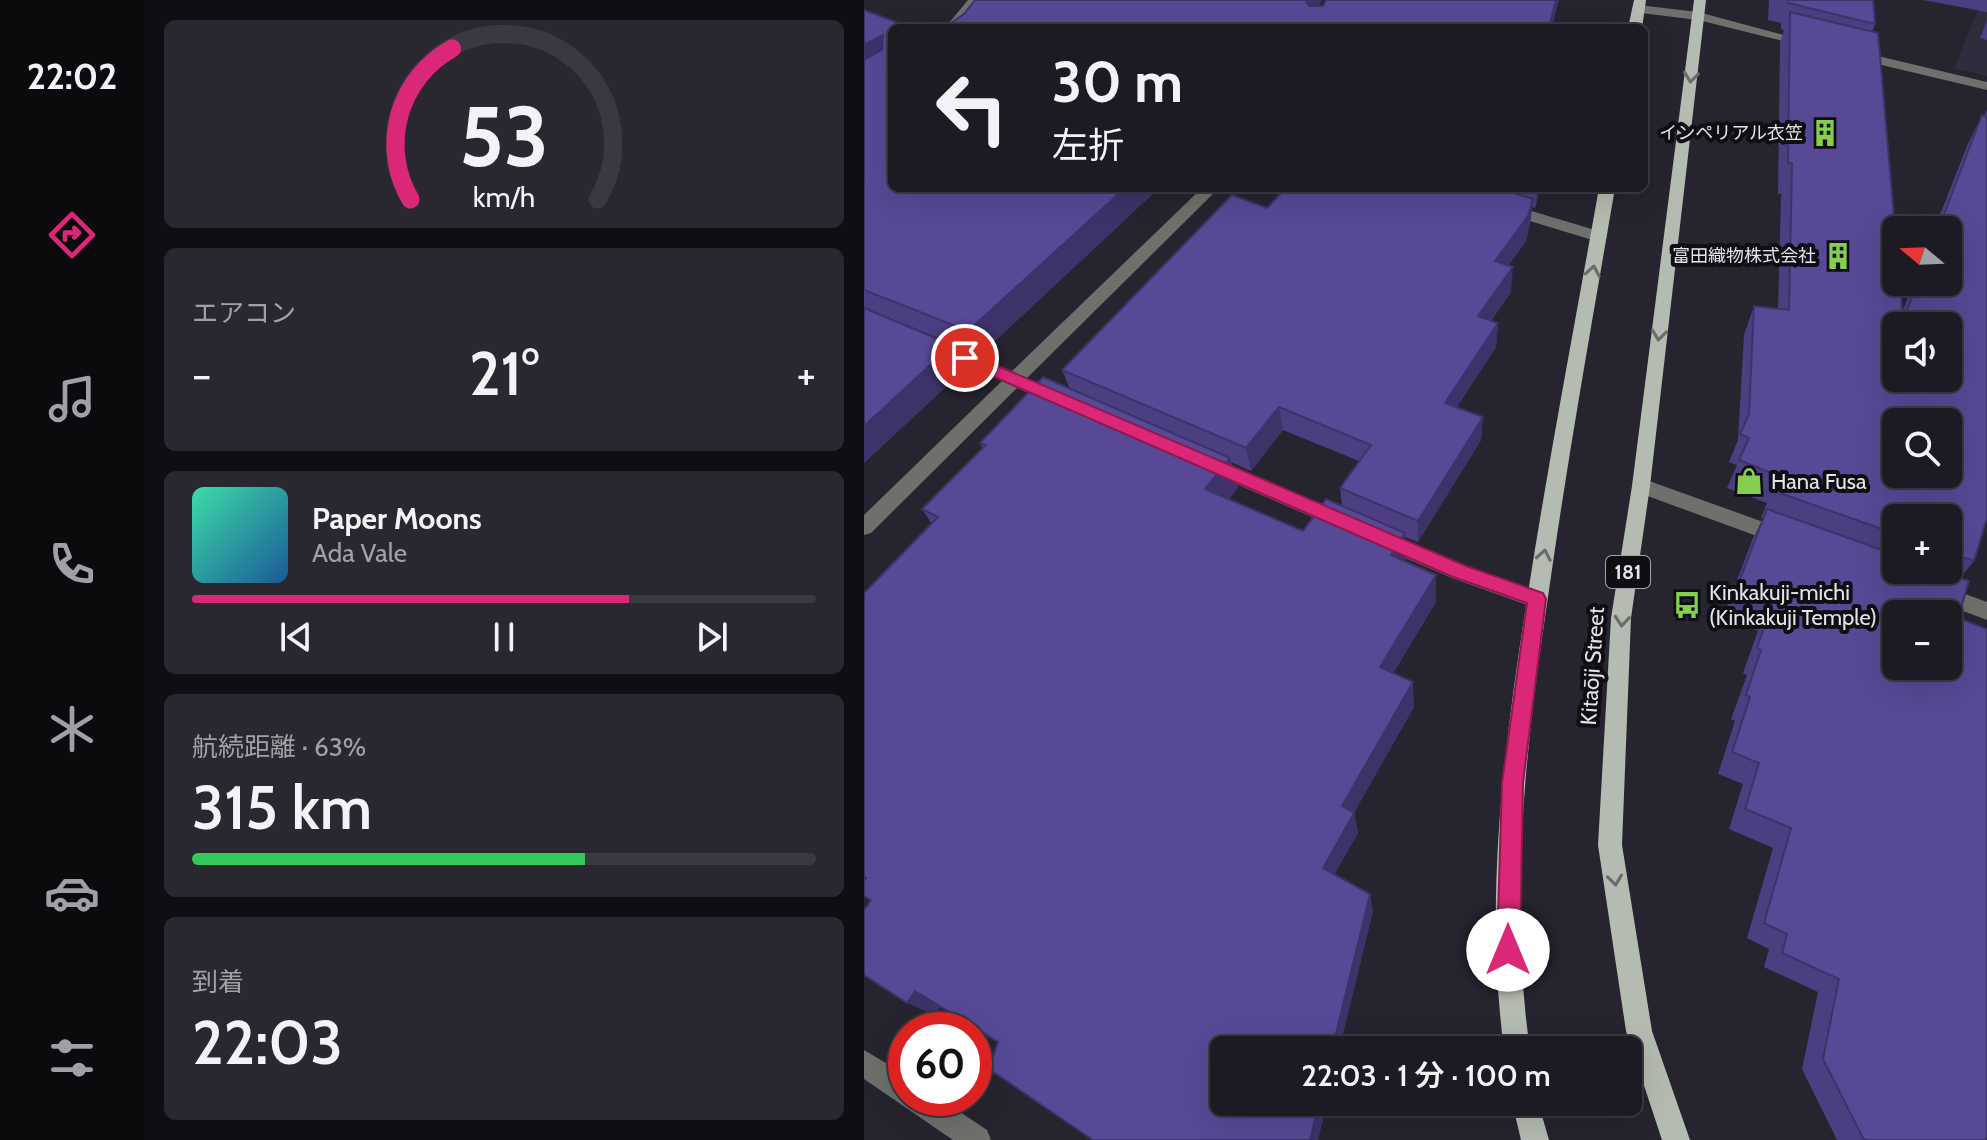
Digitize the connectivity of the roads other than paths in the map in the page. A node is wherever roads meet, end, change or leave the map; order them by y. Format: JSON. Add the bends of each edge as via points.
{"nodes":[{"id":1,"x":975,"y":0,"type":"edge"},
{"id":2,"x":1639,"y":5,"type":"edge"},
{"id":3,"x":1699,"y":8,"type":"edge"},
{"id":4,"x":953,"y":24,"type":"edge"},
{"id":5,"x":1826,"y":47,"type":"edge"},
{"id":6,"x":1841,"y":51,"type":"edge"},
{"id":7,"x":1987,"y":86,"type":"edge"},
{"id":8,"x":1207,"y":192,"type":"edge"},
{"id":9,"x":1606,"y":192,"type":"edge"},
{"id":10,"x":1499,"y":206,"type":"edge"},
{"id":11,"x":1599,"y":237,"type":"junction"},
{"id":12,"x":919,"y":338,"type":"edge"},
{"id":13,"x":1016,"y":380,"type":"junction"},
{"id":14,"x":1073,"y":405,"type":"edge"},
{"id":15,"x":1187,"y":454,"type":"edge"},
{"id":16,"x":1641,"y":486,"type":"junction"},
{"id":17,"x":864,"y":527,"type":"edge"},
{"id":18,"x":1808,"y":546,"type":"edge"},
{"id":19,"x":1912,"y":584,"type":"edge"},
{"id":20,"x":1536,"y":599,"type":"junction"},
{"id":21,"x":1987,"y":611,"type":"edge"},
{"id":22,"x":1514,"y":1036,"type":"edge"},
{"id":23,"x":864,"y":1063,"type":"edge"},
{"id":24,"x":888,"y":1079,"type":"edge"},
{"id":25,"x":942,"y":1116,"type":"edge"},
{"id":26,"x":1529,"y":1116,"type":"edge"},
{"id":27,"x":977,"y":1140,"type":"edge"},
{"id":28,"x":1535,"y":1140,"type":"edge"},
{"id":29,"x":1676,"y":1140,"type":"edge"}],
"edges":[{"from":1,"to":4,"type":"street"},
{"from":2,"to":3,"type":"street"},
{"from":3,"to":5,"type":"street"},
{"from":3,"to":16,"type":"main road","name":"Kitaōji Street","number":"181","one_way":true},
{"from":6,"to":7,"type":"street"},
{"from":8,"to":13,"type":"street"},
{"from":9,"to":11,"type":"main road"},
{"from":10,"to":11,"type":"street"},
{"from":20,"to":11,"type":"main road","one_way":true},
{"from":12,"to":13,"type":"street"},
{"from":13,"to":14,"type":"street"},
{"from":13,"to":17,"type":"street"},
{"from":15,"to":20,"type":"street","via":[[1459,572]]},
{"from":16,"to":18,"type":"street"},
{"from":16,"to":29,"type":"main road","name":"Kitaōji Street","number":"181","one_way":true,"via":[[1621,618],[1610,845],[1639,1031]]},
{"from":19,"to":21,"type":"street"},
{"from":20,"to":22,"type":"main road","via":[[1512,783],[1508,964]]},
{"from":23,"to":24,"type":"street"},
{"from":25,"to":27,"type":"street"},
{"from":26,"to":28,"type":"main road"}]}
